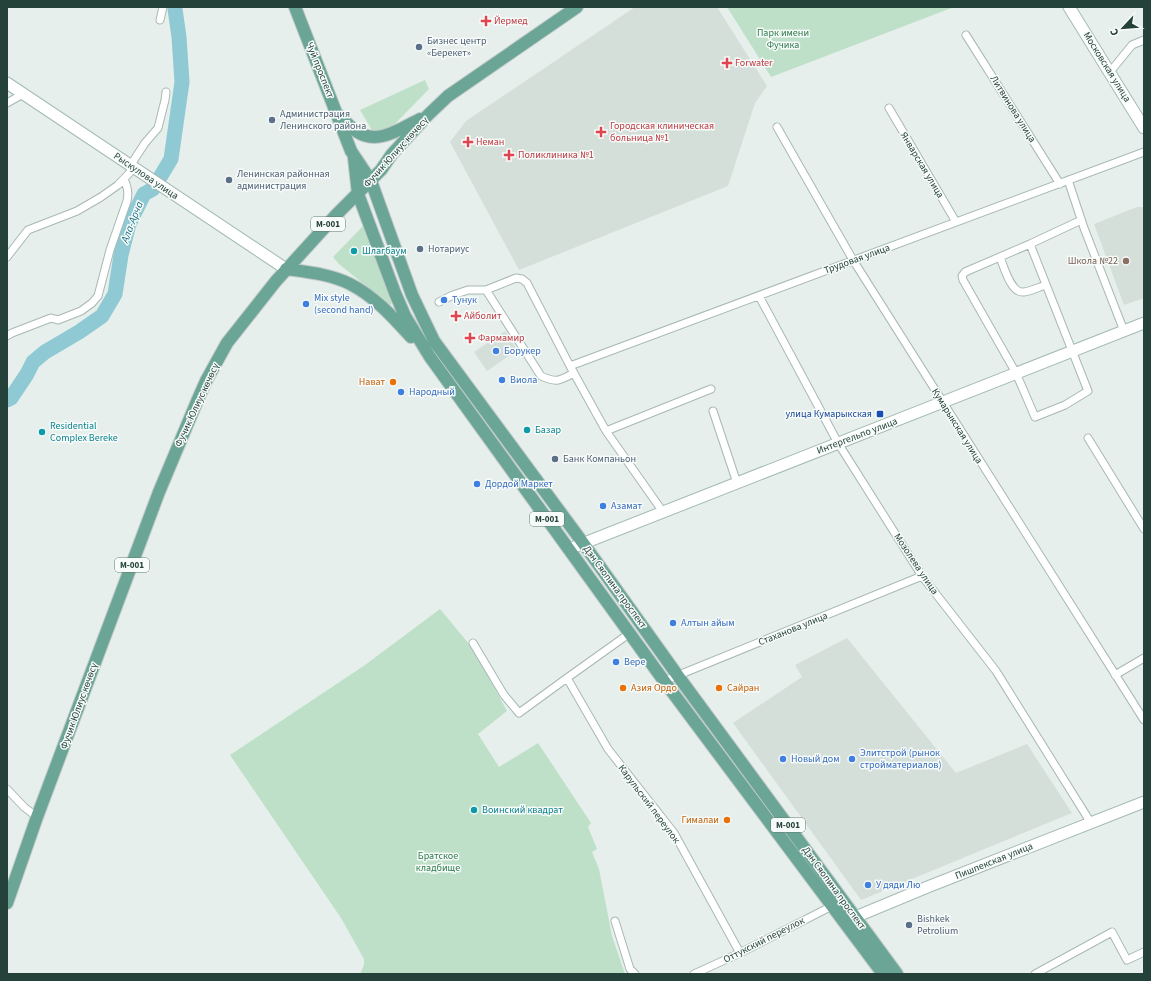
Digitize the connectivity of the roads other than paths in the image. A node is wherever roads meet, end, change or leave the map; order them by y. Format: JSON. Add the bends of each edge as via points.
{"nodes":[{"id":1,"x":163,"y":7,"type":"edge"},
{"id":2,"x":295,"y":7,"type":"edge"},
{"id":3,"x":1069,"y":7,"type":"edge"},
{"id":4,"x":571,"y":9,"type":"edge"},
{"id":5,"x":160,"y":20,"type":"dead end"},
{"id":6,"x":966,"y":35,"type":"dead end"},
{"id":7,"x":1144,"y":40,"type":"edge"},
{"id":8,"x":1110,"y":72,"type":"junction"},
{"id":9,"x":7,"y":83,"type":"edge"},
{"id":10,"x":166,"y":92,"type":"dead end"},
{"id":11,"x":23,"y":94,"type":"junction"},
{"id":12,"x":7,"y":103,"type":"edge"},
{"id":13,"x":889,"y":108,"type":"dead end"},
{"id":14,"x":337,"y":113,"type":"junction"},
{"id":15,"x":428,"y":115,"type":"junction"},
{"id":16,"x":777,"y":127,"type":"dead end"},
{"id":17,"x":1144,"y":128,"type":"edge"},
{"id":18,"x":1144,"y":152,"type":"edge"},
{"id":19,"x":353,"y":155,"type":"junction"},
{"id":20,"x":135,"y":169,"type":"junction"},
{"id":21,"x":124,"y":179,"type":"junction"},
{"id":22,"x":371,"y":180,"type":"junction"},
{"id":23,"x":1068,"y":180,"type":"junction"},
{"id":24,"x":1060,"y":184,"type":"junction"},
{"id":25,"x":358,"y":194,"type":"junction"},
{"id":26,"x":956,"y":222,"type":"junction"},
{"id":27,"x":1077,"y":222,"type":"dead end"},
{"id":28,"x":1030,"y":244,"type":"junction"},
{"id":29,"x":7,"y":257,"type":"edge"},
{"id":30,"x":1000,"y":257,"type":"junction"},
{"id":31,"x":853,"y":260,"type":"junction"},
{"id":32,"x":286,"y":269,"type":"junction"},
{"id":33,"x":1046,"y":285,"type":"junction"},
{"id":34,"x":486,"y":290,"type":"junction"},
{"id":35,"x":758,"y":296,"type":"junction"},
{"id":36,"x":439,"y":302,"type":"dead end"},
{"id":37,"x":1143,"y":326,"type":"edge"},
{"id":38,"x":1124,"y":331,"type":"junction"},
{"id":39,"x":9,"y":334,"type":"edge"},
{"id":40,"x":1072,"y":351,"type":"junction"},
{"id":41,"x":430,"y":357,"type":"junction"},
{"id":42,"x":570,"y":366,"type":"junction"},
{"id":43,"x":574,"y":374,"type":"junction"},
{"id":44,"x":1016,"y":374,"type":"junction"},
{"id":45,"x":711,"y":389,"type":"dead end"},
{"id":46,"x":942,"y":402,"type":"junction"},
{"id":47,"x":713,"y":411,"type":"dead end"},
{"id":48,"x":606,"y":431,"type":"junction"},
{"id":49,"x":1088,"y":438,"type":"dead end"},
{"id":50,"x":838,"y":443,"type":"junction"},
{"id":51,"x":737,"y":482,"type":"junction"},
{"id":52,"x":663,"y":512,"type":"junction"},
{"id":53,"x":1144,"y":528,"type":"edge"},
{"id":54,"x":583,"y":542,"type":"junction"},
{"id":55,"x":569,"y":549,"type":"junction"},
{"id":56,"x":922,"y":576,"type":"junction"},
{"id":57,"x":630,"y":633,"type":"junction"},
{"id":58,"x":473,"y":643,"type":"dead end"},
{"id":59,"x":1144,"y":658,"type":"edge"},
{"id":60,"x":1115,"y":675,"type":"junction"},
{"id":61,"x":678,"y":676,"type":"junction"},
{"id":62,"x":567,"y":678,"type":"junction"},
{"id":63,"x":664,"y":681,"type":"junction"},
{"id":64,"x":1144,"y":720,"type":"edge"},
{"id":65,"x":7,"y":789,"type":"edge"},
{"id":66,"x":1144,"y":802,"type":"edge"},
{"id":67,"x":37,"y":817,"type":"junction"},
{"id":68,"x":1091,"y":823,"type":"junction"},
{"id":69,"x":7,"y":903,"type":"edge"},
{"id":70,"x":832,"y":906,"type":"junction"},
{"id":71,"x":850,"y":919,"type":"junction"},
{"id":72,"x":615,"y":921,"type":"dead end"},
{"id":73,"x":740,"y":952,"type":"junction"},
{"id":74,"x":1144,"y":952,"type":"edge"},
{"id":75,"x":636,"y":974,"type":"edge"},
{"id":76,"x":694,"y":974,"type":"edge"},
{"id":77,"x":882,"y":974,"type":"edge"},
{"id":78,"x":897,"y":974,"type":"edge"},
{"id":79,"x":1035,"y":974,"type":"edge"}],
"edges":[{"from":1,"to":5,"type":"street"},
{"from":2,"to":14,"type":"main road","name":"Чуй проспект"},
{"from":3,"to":8,"type":"main road","name":"Московская улица"},
{"from":4,"to":15,"type":"main road","name":"Фучик Юлиус көчөсү","via":[[448,96]]},
{"from":6,"to":24,"type":"street","name":"Литвинова улица"},
{"from":7,"to":8,"type":"street","via":[[1132,45]]},
{"from":8,"to":17,"type":"main road","name":"Московская улица"},
{"from":9,"to":11,"type":"main road","name":"Рыскулова улица"},
{"from":10,"to":20,"type":"street","via":[[158,128],[145,143]]},
{"from":11,"to":12,"type":"street"},
{"from":11,"to":20,"type":"main road","name":"Рыскулова улица"},
{"from":13,"to":26,"type":"street","name":"Январская улица"},
{"from":14,"to":15,"type":"main road","via":[[355,131],[370,138],[386,136]]},
{"from":14,"to":19,"type":"main road","name":"Чуй проспект"},
{"from":15,"to":22,"type":"main road","name":"Фучик Юлиус көчөсү"},
{"from":16,"to":31,"type":"street","name":"Кумарыкская улица"},
{"from":18,"to":23,"type":"street","name":"Трудовая улица"},
{"from":19,"to":22,"type":"main road","name":"Чуй проспект"},
{"from":19,"to":25,"type":"main road","name":"Чуй проспект"},
{"from":20,"to":21,"type":"street"},
{"from":20,"to":32,"type":"main road","name":"Рыскулова улица"},
{"from":21,"to":29,"type":"street","via":[[77,211],[28,230]]},
{"from":21,"to":39,"type":"street","via":[[127,186],[127,201],[98,296],[80,312],[58,320],[51,318]]},
{"from":22,"to":25,"type":"main road","name":"Фучик Юлиус көчөсү","number":"М-001"},
{"from":22,"to":54,"type":"main road","name":"Дэн Сяопина проспект","number":"M-001","via":[[412,295],[434,341]]},
{"from":23,"to":24,"type":"street","name":"Трудовая улица"},
{"from":23,"to":38,"type":"street"},
{"from":24,"to":26,"type":"street","name":"Трудовая улица"},
{"from":25,"to":32,"type":"main road","name":"Фучик Юлиус көчөсү","number":"М-001"},
{"from":25,"to":41,"type":"main road","name":"Дэн Сяопина проспект","number":"M-001","via":[[400,306]]},
{"from":26,"to":31,"type":"street","name":"Трудовая улица"},
{"from":27,"to":28,"type":"street"},
{"from":28,"to":30,"type":"street"},
{"from":28,"to":33,"type":"street"},
{"from":30,"to":33,"type":"street","via":[[1011,285],[1017,290],[1022,292]]},
{"from":30,"to":44,"type":"street","via":[[965,272],[962,280]]},
{"from":31,"to":35,"type":"street","name":"Трудовая улица"},
{"from":31,"to":46,"type":"street","name":"Кумарыкская улица"},
{"from":32,"to":41,"type":"main road","via":[[324,275],[357,288],[393,318]]},
{"from":32,"to":67,"type":"main road","name":"Фучик Юлиус көчөсү","number":"М-001","via":[[227,343],[195,405],[159,492]]},
{"from":33,"to":40,"type":"street"},
{"from":34,"to":36,"type":"street","via":[[468,290]]},
{"from":34,"to":42,"type":"street","via":[[516,278],[527,283]]},
{"from":34,"to":43,"type":"street","via":[[541,376],[560,381]]},
{"from":35,"to":42,"type":"street","name":"Трудовая улица"},
{"from":35,"to":50,"type":"street","name":"Мозолева улица"},
{"from":37,"to":38,"type":"main road","name":"Интергельпо улица"},
{"from":38,"to":40,"type":"main road","name":"Интергельпо улица"},
{"from":40,"to":44,"type":"main road","name":"Интергельпо улица"},
{"from":40,"to":44,"type":"street","via":[[1088,391],[1065,405],[1036,417]]},
{"from":41,"to":55,"type":"main road","name":"Дэн Сяопина проспект","number":"M-001"},
{"from":42,"to":43,"type":"street"},
{"from":43,"to":48,"type":"street"},
{"from":44,"to":46,"type":"main road","name":"Интергельпо улица"},
{"from":45,"to":48,"type":"street"},
{"from":46,"to":50,"type":"main road","name":"Интергельпо улица"},
{"from":46,"to":60,"type":"street","name":"Кумарыкская улица"},
{"from":47,"to":51,"type":"street"},
{"from":48,"to":52,"type":"street"},
{"from":49,"to":53,"type":"street"},
{"from":50,"to":51,"type":"main road","name":"Интергельпо улица"},
{"from":50,"to":56,"type":"street","name":"Мозолева улица"},
{"from":51,"to":52,"type":"main road","name":"Интергельпо улица"},
{"from":52,"to":54,"type":"main road","name":"Интергельпо улица"},
{"from":54,"to":55,"type":"main road","name":"Интергельпо улица"},
{"from":54,"to":61,"type":"main road","name":"Дэн Сяопина проспект","number":"M-001"},
{"from":55,"to":57,"type":"main road","name":"Дэн Сяопина проспект","number":"M-001"},
{"from":56,"to":61,"type":"street","name":"Стаханова улица"},
{"from":56,"to":68,"type":"street","name":"Мозолева улица","via":[[996,671]]},
{"from":57,"to":62,"type":"street"},
{"from":57,"to":63,"type":"main road","name":"Дэн Сяопина проспект","number":"M-001"},
{"from":58,"to":62,"type":"street","via":[[504,695],[519,713]]},
{"from":59,"to":60,"type":"street"},
{"from":60,"to":64,"type":"street","name":"Кумарыкская улица"},
{"from":61,"to":63,"type":"street","name":"Стаханова улица"},
{"from":61,"to":71,"type":"main road","name":"Дэн Сяопина проспект","number":"M-001"},
{"from":62,"to":73,"type":"street","name":"Карульский переулок","via":[[608,749],[674,833]]},
{"from":63,"to":70,"type":"main road","name":"Дэн Сяопина проспект","number":"M-001"},
{"from":65,"to":67,"type":"street"},
{"from":66,"to":68,"type":"main road","name":"Пишпекская улица"},
{"from":67,"to":69,"type":"main road","name":"Фучик Юлиус көчөсү","number":"М-001"},
{"from":68,"to":71,"type":"main road","name":"Пишпекская улица"},
{"from":70,"to":71,"type":"main road","name":"Дэн Сяопина проспект","number":"M-001"},
{"from":70,"to":73,"type":"street","name":"Оттукский переулок"},
{"from":71,"to":77,"type":"main road","name":"Дэн Сяопина проспект","number":"M-001"},
{"from":71,"to":78,"type":"main road","name":"Дэн Сяопина проспект","number":"M-001"},
{"from":72,"to":75,"type":"street","via":[[630,969]]},
{"from":73,"to":76,"type":"street","name":"Оттукский переулок"},
{"from":74,"to":79,"type":"street","via":[[1127,960],[1112,932]]}]}
